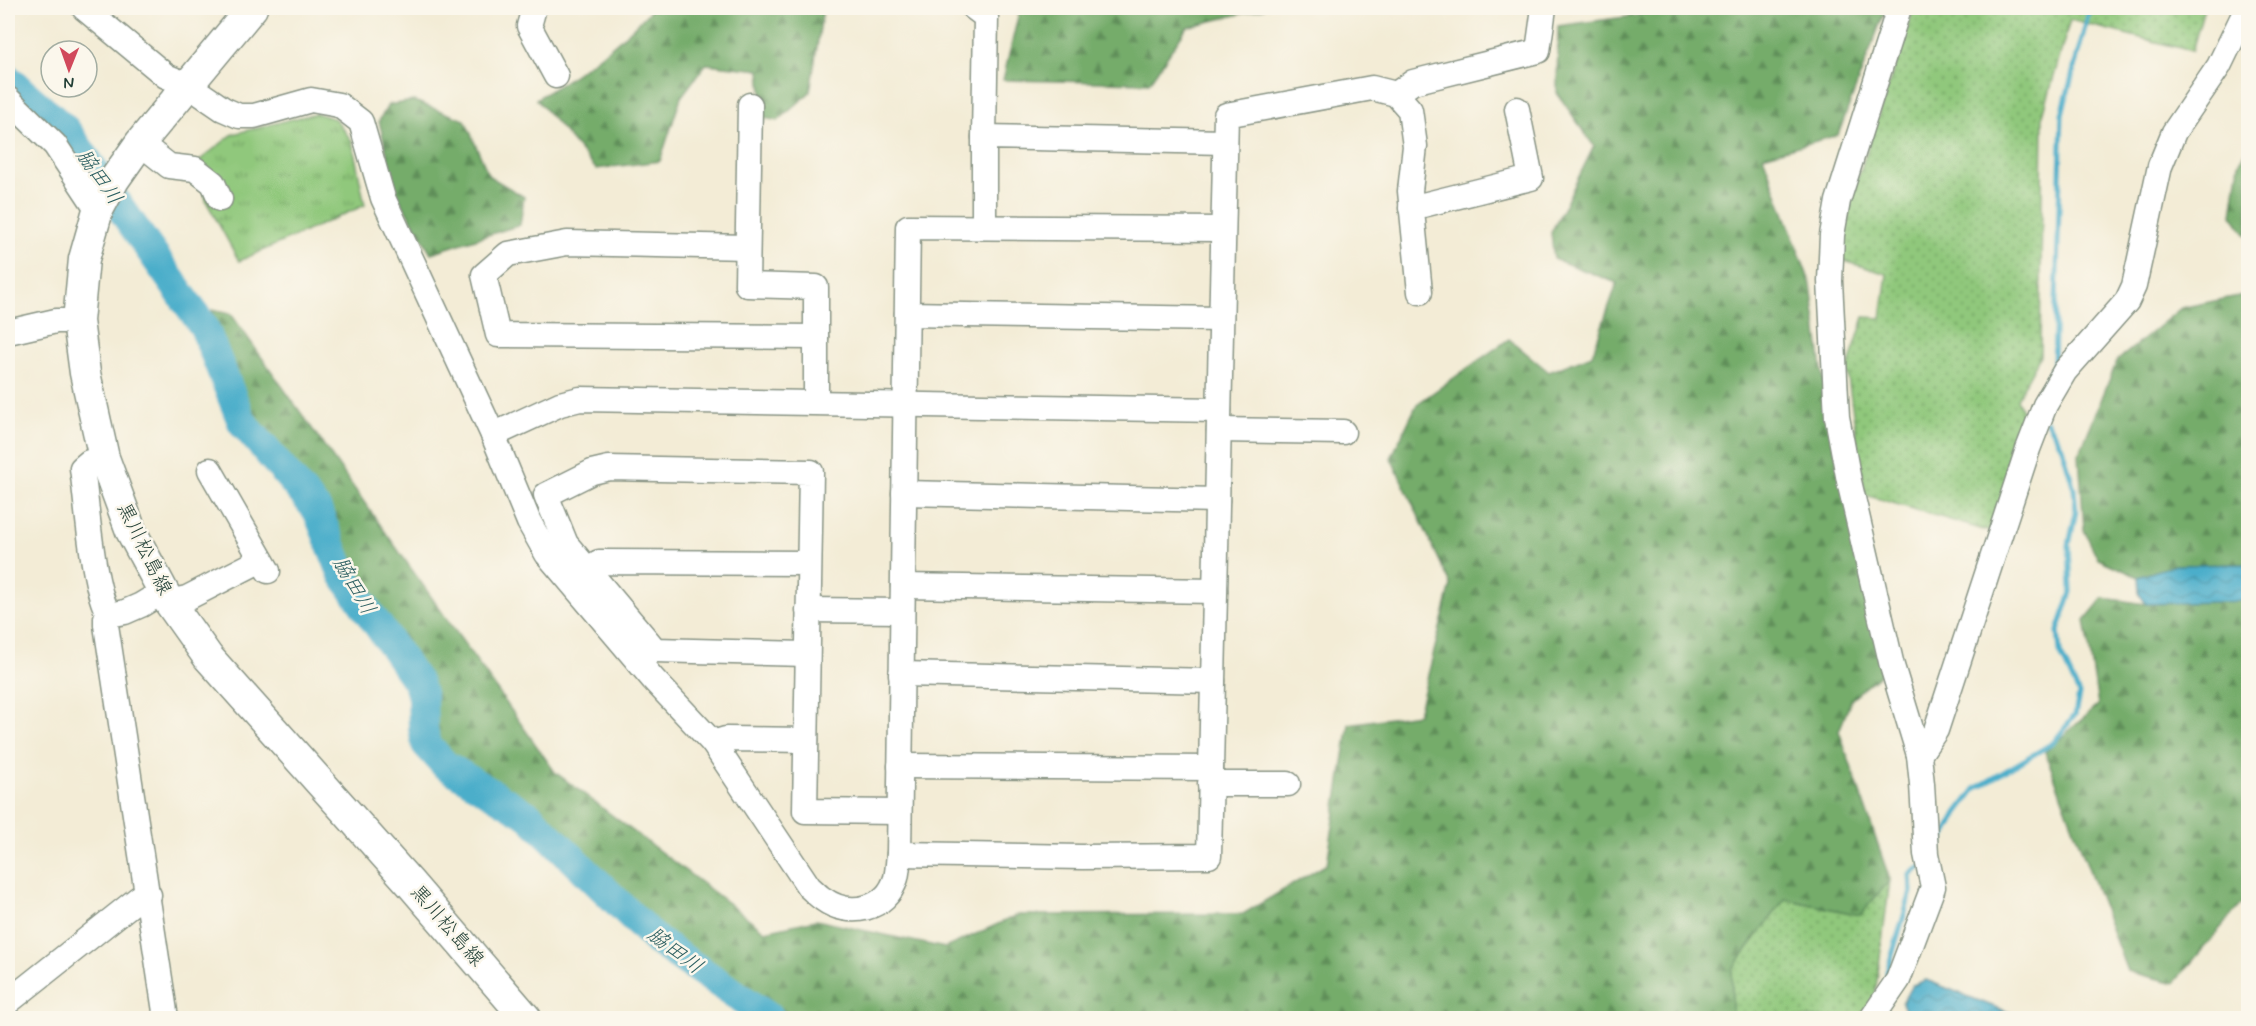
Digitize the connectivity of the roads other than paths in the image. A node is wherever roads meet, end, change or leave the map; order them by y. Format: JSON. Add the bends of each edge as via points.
{"nodes":[{"id":1,"x":84,"y":8,"type":"edge"},
{"id":2,"x":252,"y":8,"type":"edge"},
{"id":3,"x":534,"y":8,"type":"edge"},
{"id":4,"x":974,"y":8,"type":"edge"},
{"id":5,"x":1544,"y":8,"type":"edge"},
{"id":6,"x":1899,"y":8,"type":"edge"},
{"id":7,"x":2247,"y":8,"type":"edge"},
{"id":8,"x":556,"y":76,"type":"dead end"},
{"id":9,"x":188,"y":85,"type":"junction"},
{"id":10,"x":1396,"y":94,"type":"junction"},
{"id":11,"x":8,"y":99,"type":"edge"},
{"id":12,"x":750,"y":105,"type":"dead end"},
{"id":13,"x":1517,"y":108,"type":"dead end"},
{"id":14,"x":984,"y":137,"type":"junction"},
{"id":15,"x":1226,"y":142,"type":"junction"},
{"id":16,"x":140,"y":143,"type":"junction"},
{"id":17,"x":220,"y":199,"type":"dead end"},
{"id":18,"x":1411,"y":207,"type":"junction"},
{"id":19,"x":98,"y":210,"type":"junction"},
{"id":20,"x":984,"y":226,"type":"junction"},
{"id":21,"x":1223,"y":229,"type":"junction"},
{"id":22,"x":747,"y":247,"type":"junction"},
{"id":23,"x":1420,"y":292,"type":"dead end"},
{"id":24,"x":907,"y":314,"type":"junction"},
{"id":25,"x":1221,"y":319,"type":"junction"},
{"id":26,"x":78,"y":321,"type":"junction"},
{"id":27,"x":8,"y":332,"type":"edge"},
{"id":28,"x":816,"y":337,"type":"junction"},
{"id":29,"x":816,"y":402,"type":"junction"},
{"id":30,"x":906,"y":405,"type":"junction"},
{"id":31,"x":1219,"y":420,"type":"junction"},
{"id":32,"x":1343,"y":432,"type":"dead end"},
{"id":33,"x":493,"y":435,"type":"junction"},
{"id":34,"x":104,"y":458,"type":"junction"},
{"id":35,"x":210,"y":470,"type":"dead end"},
{"id":36,"x":904,"y":493,"type":"junction"},
{"id":37,"x":1217,"y":500,"type":"junction"},
{"id":38,"x":809,"y":562,"type":"junction"},
{"id":39,"x":587,"y":569,"type":"junction"},
{"id":40,"x":903,"y":586,"type":"junction"},
{"id":41,"x":1215,"y":591,"type":"junction"},
{"id":42,"x":167,"y":596,"type":"junction"},
{"id":43,"x":808,"y":610,"type":"junction"},
{"id":44,"x":902,"y":611,"type":"junction"},
{"id":45,"x":109,"y":615,"type":"junction"},
{"id":46,"x":807,"y":654,"type":"junction"},
{"id":47,"x":901,"y":674,"type":"junction"},
{"id":48,"x":1213,"y":681,"type":"junction"},
{"id":49,"x":806,"y":740,"type":"junction"},
{"id":50,"x":713,"y":743,"type":"junction"},
{"id":51,"x":1919,"y":755,"type":"junction"},
{"id":52,"x":900,"y":766,"type":"junction"},
{"id":53,"x":1210,"y":776,"type":"junction"},
{"id":54,"x":1288,"y":784,"type":"dead end"},
{"id":55,"x":899,"y":812,"type":"junction"},
{"id":56,"x":899,"y":854,"type":"junction"},
{"id":57,"x":148,"y":895,"type":"junction"},
{"id":58,"x":8,"y":1002,"type":"edge"},
{"id":59,"x":166,"y":1018,"type":"edge"},
{"id":60,"x":526,"y":1018,"type":"edge"},
{"id":61,"x":1872,"y":1018,"type":"edge"}],
"edges":[{"from":1,"to":9,"type":"street","via":[[166,76]]},
{"from":2,"to":9,"type":"main road","name":"黒川松島線"},
{"from":3,"to":8,"type":"street","via":[[529,26]]},
{"from":4,"to":14,"type":"street","via":[[986,17]]},
{"from":5,"to":10,"type":"street","via":[[1538,51],[1413,82]]},
{"from":6,"to":51,"type":"street","via":[[1838,201],[1832,235],[1831,304],[1836,417],[1892,666]]},
{"from":7,"to":51,"type":"street","via":[[2219,66],[2174,132],[2160,166],[2134,286],[2127,301],[2065,371],[2042,413],[1936,730]]},
{"from":9,"to":16,"type":"main road","name":"黒川松島線"},
{"from":9,"to":33,"type":"street","via":[[239,116],[254,116],[311,100],[339,105],[361,122],[383,198]]},
{"from":10,"to":15,"type":"street","via":[[1372,88],[1226,114]]},
{"from":10,"to":18,"type":"street","via":[[1410,110],[1414,137]]},
{"from":11,"to":19,"type":"street","via":[[55,145]]},
{"from":12,"to":22,"type":"street"},
{"from":13,"to":18,"type":"street","via":[[1531,178]]},
{"from":14,"to":15,"type":"street"},
{"from":14,"to":20,"type":"street"},
{"from":15,"to":21,"type":"street"},
{"from":16,"to":17,"type":"street","via":[[169,166],[195,169],[213,183]]},
{"from":16,"to":19,"type":"main road","name":"黒川松島線"},
{"from":18,"to":23,"type":"street"},
{"from":19,"to":26,"type":"main road","name":"黒川松島線","via":[[84,259]]},
{"from":20,"to":21,"type":"street"},
{"from":20,"to":24,"type":"street","via":[[908,227]]},
{"from":21,"to":25,"type":"street"},
{"from":22,"to":28,"type":"street","via":[[747,285],[816,287]]},
{"from":22,"to":28,"type":"street","via":[[567,243],[508,254],[484,275],[498,335]]},
{"from":24,"to":25,"type":"street"},
{"from":24,"to":30,"type":"street"},
{"from":25,"to":31,"type":"street"},
{"from":26,"to":27,"type":"street","via":[[56,321]]},
{"from":26,"to":34,"type":"main road","name":"黒川松島線"},
{"from":28,"to":29,"type":"street"},
{"from":29,"to":30,"type":"street"},
{"from":29,"to":33,"type":"street","via":[[580,399],[560,404]]},
{"from":30,"to":31,"type":"street"},
{"from":30,"to":36,"type":"street"},
{"from":31,"to":32,"type":"street"},
{"from":31,"to":37,"type":"street"},
{"from":33,"to":50,"type":"street","via":[[529,522],[547,554]]},
{"from":34,"to":42,"type":"main road","name":"黒川松島線","via":[[131,531]]},
{"from":34,"to":45,"type":"street","via":[[82,468],[96,572]]},
{"from":35,"to":42,"type":"street","via":[[264,565],[187,598]]},
{"from":36,"to":37,"type":"street"},
{"from":36,"to":40,"type":"street"},
{"from":37,"to":41,"type":"street"},
{"from":38,"to":39,"type":"street","via":[[599,562]]},
{"from":38,"to":39,"type":"street","via":[[811,472],[609,468],[592,472],[546,495],[566,544]]},
{"from":38,"to":43,"type":"street"},
{"from":39,"to":46,"type":"street","via":[[655,650]]},
{"from":40,"to":41,"type":"street"},
{"from":40,"to":44,"type":"street"},
{"from":41,"to":48,"type":"street"},
{"from":42,"to":45,"type":"street"},
{"from":42,"to":60,"type":"main road","name":"黒川松島線","via":[[208,657]]},
{"from":43,"to":44,"type":"street"},
{"from":43,"to":46,"type":"street"},
{"from":44,"to":47,"type":"street"},
{"from":45,"to":57,"type":"street","via":[[106,625]]},
{"from":46,"to":49,"type":"street"},
{"from":47,"to":48,"type":"street"},
{"from":47,"to":52,"type":"street"},
{"from":48,"to":53,"type":"street"},
{"from":49,"to":50,"type":"street","via":[[726,739]]},
{"from":49,"to":55,"type":"street","via":[[805,811]]},
{"from":50,"to":56,"type":"street","via":[[809,887],[825,901],[844,909],[877,905],[896,878]]},
{"from":51,"to":61,"type":"street","via":[[1927,861],[1933,888],[1895,985]]},
{"from":52,"to":53,"type":"street"},
{"from":52,"to":55,"type":"street"},
{"from":53,"to":54,"type":"street"},
{"from":53,"to":56,"type":"street","via":[[1209,856]]},
{"from":55,"to":56,"type":"street"},
{"from":57,"to":58,"type":"street","via":[[139,898]]},
{"from":57,"to":59,"type":"street"}]}
